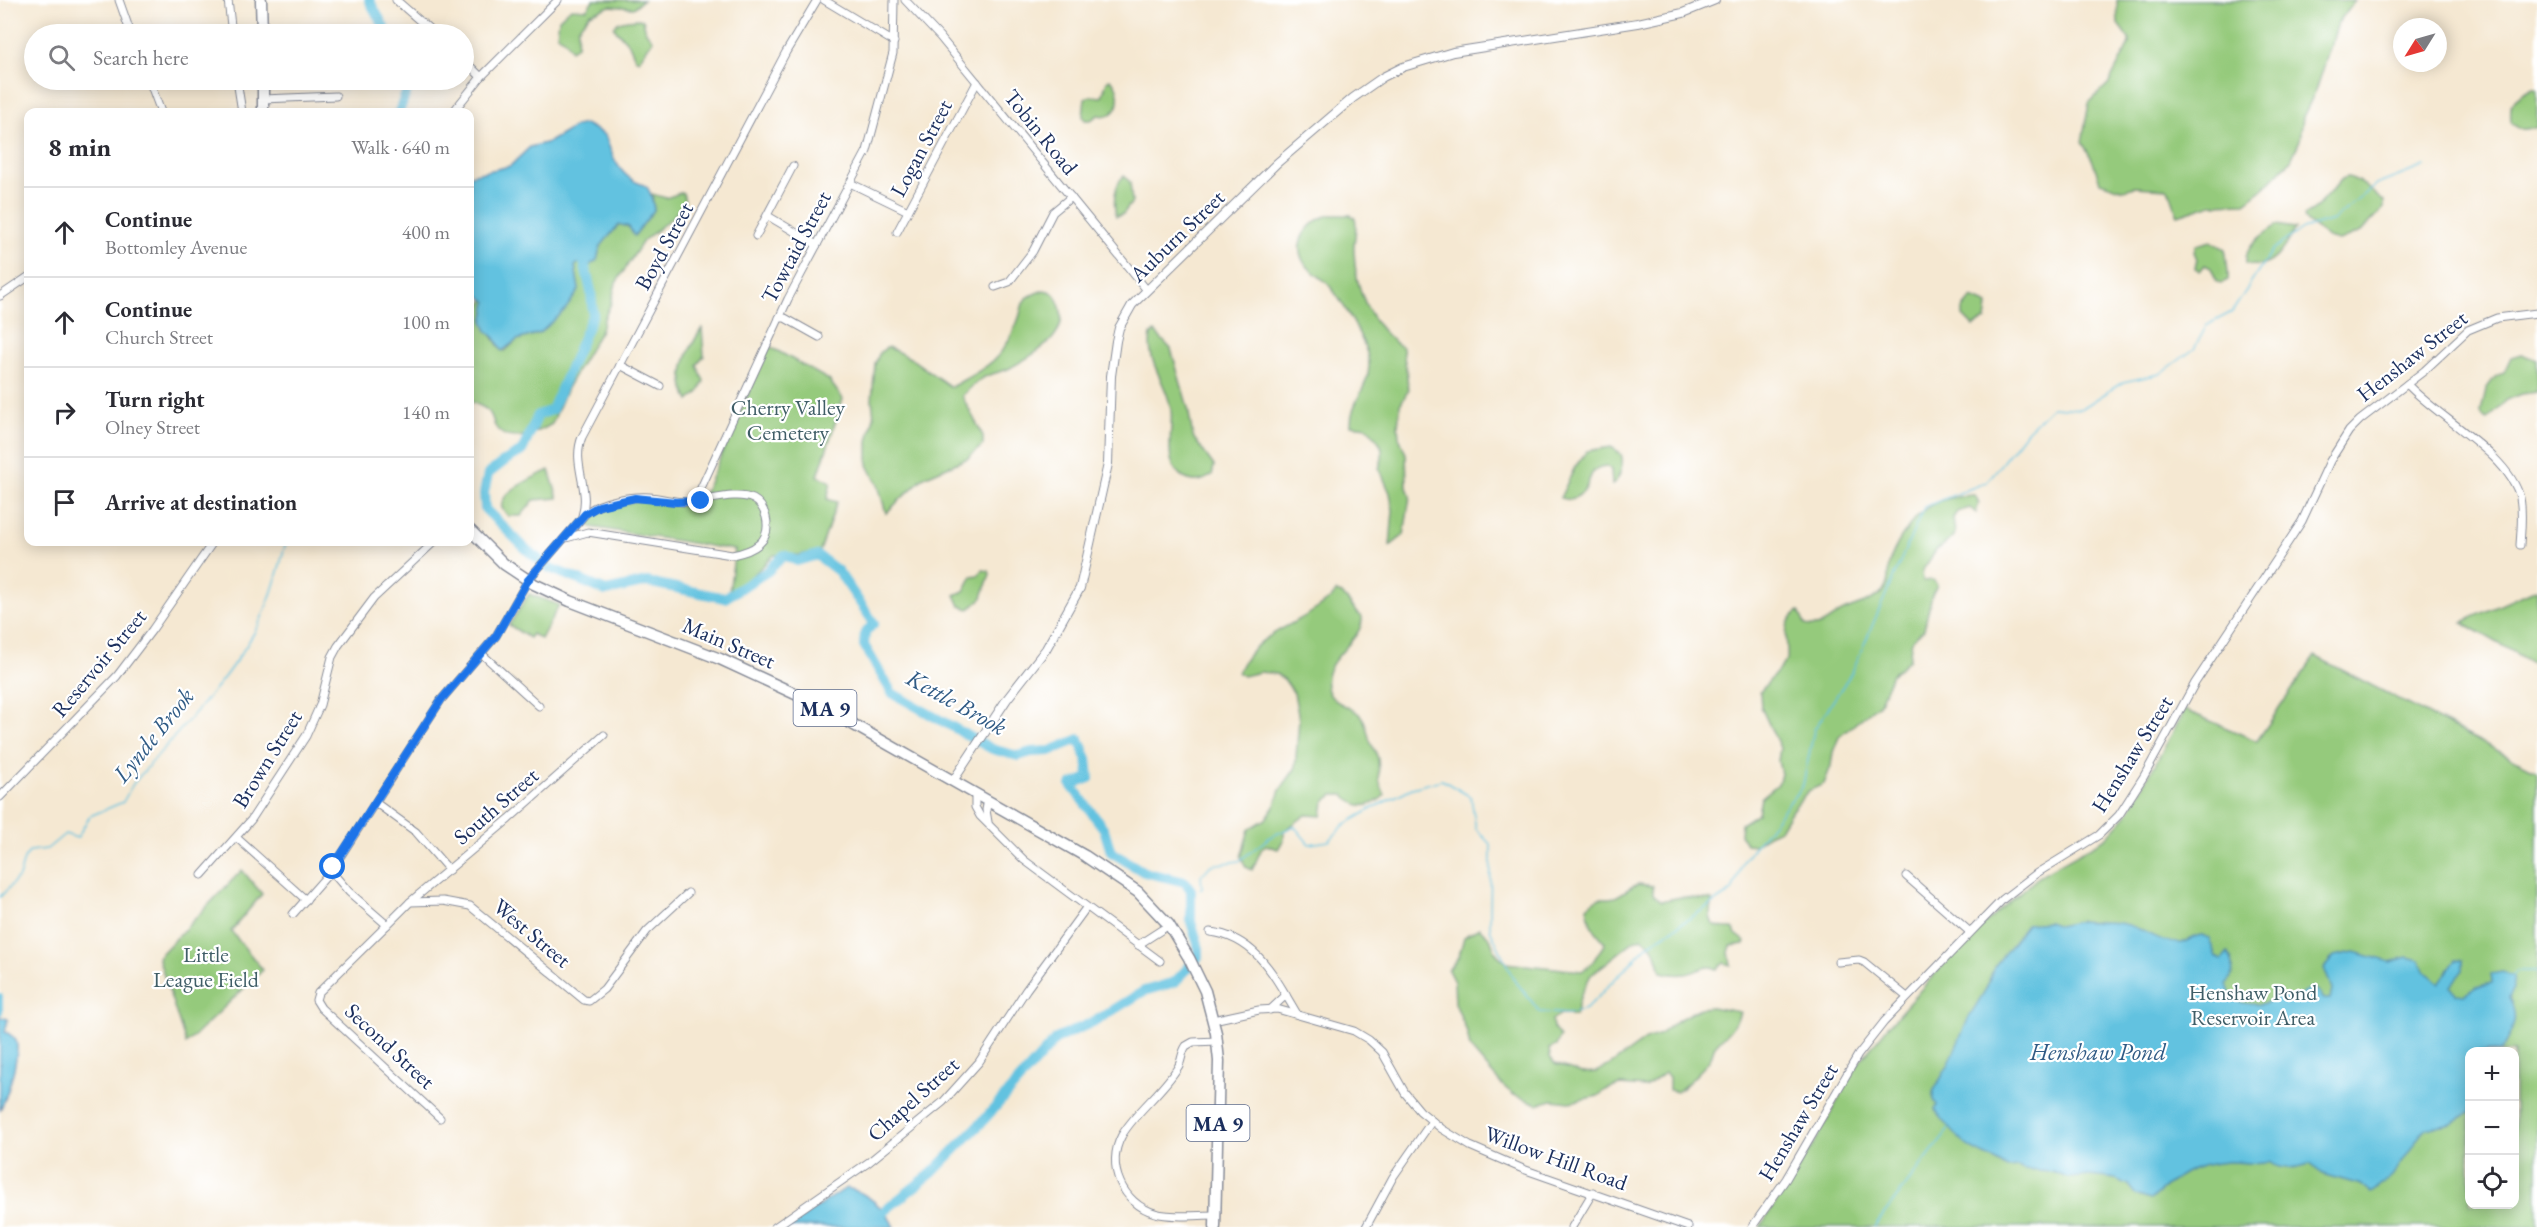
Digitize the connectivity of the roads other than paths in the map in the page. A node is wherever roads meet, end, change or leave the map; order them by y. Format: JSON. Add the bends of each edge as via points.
{"nodes":[{"id":1,"x":119,"y":0,"type":"edge"},
{"id":2,"x":228,"y":0,"type":"edge"},
{"id":3,"x":261,"y":0,"type":"edge"},
{"id":4,"x":396,"y":0,"type":"edge"},
{"id":5,"x":558,"y":0,"type":"edge"},
{"id":6,"x":817,"y":0,"type":"edge"},
{"id":7,"x":824,"y":0,"type":"edge"},
{"id":8,"x":894,"y":0,"type":"edge"},
{"id":9,"x":905,"y":0,"type":"edge"},
{"id":10,"x":1715,"y":0,"type":"edge"},
{"id":11,"x":127,"y":24,"type":"edge"},
{"id":12,"x":231,"y":24,"type":"edge"},
{"id":13,"x":262,"y":24,"type":"edge"},
{"id":14,"x":424,"y":24,"type":"edge"},
{"id":15,"x":894,"y":42,"type":"junction"},
{"id":16,"x":474,"y":70,"type":"edge"},
{"id":17,"x":481,"y":77,"type":"junction"},
{"id":18,"x":976,"y":82,"type":"junction"},
{"id":19,"x":474,"y":86,"type":"edge"},
{"id":20,"x":153,"y":90,"type":"edge"},
{"id":21,"x":239,"y":90,"type":"edge"},
{"id":22,"x":263,"y":90,"type":"edge"},
{"id":23,"x":471,"y":90,"type":"edge"},
{"id":24,"x":336,"y":96,"type":"dead end"},
{"id":25,"x":263,"y":99,"type":"junction"},
{"id":26,"x":160,"y":108,"type":"edge"},
{"id":27,"x":241,"y":108,"type":"edge"},
{"id":28,"x":263,"y":108,"type":"edge"},
{"id":29,"x":456,"y":108,"type":"edge"},
{"id":30,"x":793,"y":166,"type":"dead end"},
{"id":31,"x":850,"y":183,"type":"junction"},
{"id":32,"x":1071,"y":197,"type":"junction"},
{"id":33,"x":908,"y":211,"type":"junction"},
{"id":34,"x":768,"y":216,"type":"junction"},
{"id":35,"x":897,"y":232,"type":"dead end"},
{"id":36,"x":756,"y":236,"type":"dead end"},
{"id":37,"x":817,"y":245,"type":"junction"},
{"id":38,"x":24,"y":280,"type":"edge"},
{"id":39,"x":995,"y":287,"type":"dead end"},
{"id":40,"x":1146,"y":289,"type":"junction"},
{"id":41,"x":0,"y":296,"type":"edge"},
{"id":42,"x":2537,"y":313,"type":"edge"},
{"id":43,"x":779,"y":318,"type":"junction"},
{"id":44,"x":819,"y":337,"type":"dead end"},
{"id":45,"x":620,"y":365,"type":"junction"},
{"id":46,"x":2406,"y":384,"type":"junction"},
{"id":47,"x":660,"y":386,"type":"dead end"},
{"id":48,"x":695,"y":501,"type":"junction"},
{"id":49,"x":581,"y":518,"type":"junction"},
{"id":50,"x":474,"y":534,"type":"edge"},
{"id":51,"x":566,"y":537,"type":"junction"},
{"id":52,"x":2520,"y":545,"type":"dead end"},
{"id":53,"x":210,"y":546,"type":"edge"},
{"id":54,"x":430,"y":546,"type":"edge"},
{"id":55,"x":528,"y":580,"type":"junction"},
{"id":56,"x":482,"y":654,"type":"junction"},
{"id":57,"x":539,"y":705,"type":"dead end"},
{"id":58,"x":604,"y":735,"type":"dead end"},
{"id":59,"x":953,"y":781,"type":"junction"},
{"id":60,"x":975,"y":794,"type":"junction"},
{"id":61,"x":0,"y":797,"type":"edge"},
{"id":62,"x":988,"y":800,"type":"junction"},
{"id":63,"x":376,"y":803,"type":"junction"},
{"id":64,"x":989,"y":824,"type":"junction"},
{"id":65,"x":237,"y":838,"type":"junction"},
{"id":66,"x":331,"y":870,"type":"junction"},
{"id":67,"x":449,"y":870,"type":"junction"},
{"id":68,"x":202,"y":875,"type":"dead end"},
{"id":69,"x":1906,"y":876,"type":"dead end"},
{"id":70,"x":688,"y":893,"type":"dead end"},
{"id":71,"x":306,"y":900,"type":"junction"},
{"id":72,"x":410,"y":902,"type":"junction"},
{"id":73,"x":1086,"y":908,"type":"junction"},
{"id":74,"x":293,"y":914,"type":"dead end"},
{"id":75,"x":387,"y":925,"type":"junction"},
{"id":76,"x":1169,"y":925,"type":"junction"},
{"id":77,"x":1209,"y":932,"type":"dead end"},
{"id":78,"x":1970,"y":932,"type":"junction"},
{"id":79,"x":1138,"y":945,"type":"junction"},
{"id":80,"x":1160,"y":961,"type":"dead end"},
{"id":81,"x":1838,"y":962,"type":"dead end"},
{"id":82,"x":1286,"y":995,"type":"junction"},
{"id":83,"x":1908,"y":997,"type":"junction"},
{"id":84,"x":1270,"y":1010,"type":"junction"},
{"id":85,"x":1297,"y":1014,"type":"junction"},
{"id":86,"x":1213,"y":1020,"type":"junction"},
{"id":87,"x":1218,"y":1041,"type":"junction"},
{"id":88,"x":440,"y":1118,"type":"dead end"},
{"id":89,"x":1432,"y":1121,"type":"junction"},
{"id":90,"x":1593,"y":1192,"type":"junction"},
{"id":91,"x":1215,"y":1215,"type":"junction"},
{"id":92,"x":775,"y":1227,"type":"edge"},
{"id":93,"x":1215,"y":1227,"type":"edge"},
{"id":94,"x":1365,"y":1227,"type":"edge"},
{"id":95,"x":1572,"y":1227,"type":"edge"},
{"id":96,"x":1688,"y":1227,"type":"edge"},
{"id":97,"x":1752,"y":1227,"type":"edge"}],
"edges":[{"from":1,"to":11,"type":"street"},
{"from":2,"to":12,"type":"street"},
{"from":3,"to":13,"type":"highway"},
{"from":4,"to":14,"type":"street"},
{"from":5,"to":17,"type":"street"},
{"from":6,"to":45,"type":"street","name":"Boyd Street"},
{"from":7,"to":15,"type":"street"},
{"from":8,"to":15,"type":"street","name":"Towtaid Street"},
{"from":9,"to":18,"type":"street","name":"Tobin Road"},
{"from":10,"to":40,"type":"street","name":"Auburn Street","via":[[1648,21],[1453,52],[1383,77],[1277,163]]},
{"from":15,"to":31,"type":"street","name":"Towtaid Street","via":[[869,146]]},
{"from":16,"to":17,"type":"street"},
{"from":17,"to":19,"type":"street"},
{"from":18,"to":32,"type":"street","name":"Tobin Road"},
{"from":18,"to":33,"type":"street","name":"Logan Street"},
{"from":20,"to":26,"type":"street"},
{"from":21,"to":27,"type":"street"},
{"from":22,"to":25,"type":"highway"},
{"from":23,"to":29,"type":"street"},
{"from":24,"to":25,"type":"street"},
{"from":25,"to":28,"type":"highway"},
{"from":30,"to":34,"type":"street"},
{"from":31,"to":33,"type":"street"},
{"from":31,"to":37,"type":"street","name":"Towtaid Street"},
{"from":32,"to":39,"type":"street","via":[[1053,212],[1034,251],[1009,282]]},
{"from":32,"to":40,"type":"street","name":"Tobin Road"},
{"from":33,"to":35,"type":"street","name":"Logan Street"},
{"from":34,"to":36,"type":"street"},
{"from":34,"to":37,"type":"street"},
{"from":37,"to":43,"type":"street","name":"Towtaid Street"},
{"from":38,"to":41,"type":"street"},
{"from":40,"to":59,"type":"street","name":"Auburn Street","via":[[1119,328],[1111,376],[1108,464],[1080,588],[1046,649],[1007,699]]},
{"from":42,"to":46,"type":"street","name":"Henshaw Street","via":[[2497,318],[2475,326]]},
{"from":43,"to":44,"type":"street"},
{"from":43,"to":48,"type":"street","name":"Towtaid Street"},
{"from":45,"to":47,"type":"street"},
{"from":45,"to":49,"type":"street","name":"Boyd Street","via":[[578,447],[585,499]]},
{"from":46,"to":52,"type":"street","via":[[2509,474],[2520,501]]},
{"from":46,"to":78,"type":"street","name":"Henshaw Street","via":[[2349,431],[2302,521],[2195,683],[2119,815],[2099,835],[2020,885]]},
{"from":48,"to":49,"type":"street","via":[[635,498],[599,506]]},
{"from":48,"to":51,"type":"street","via":[[754,499],[765,513],[766,537],[743,552],[726,555],[591,532]]},
{"from":49,"to":51,"type":"street"},
{"from":50,"to":55,"type":"highway","name":"Main Street","number":"MA 9","via":[[504,564]]},
{"from":51,"to":55,"type":"street"},
{"from":53,"to":61,"type":"street","name":"Reservoir Street","via":[[122,670]]},
{"from":54,"to":65,"type":"street","name":"Brown Street","via":[[374,598],[338,646],[310,729]]},
{"from":55,"to":56,"type":"street"},
{"from":55,"to":59,"type":"highway","name":"Main Street","number":"MA 9","via":[[570,601],[757,675],[817,704]]},
{"from":56,"to":57,"type":"street"},
{"from":56,"to":63,"type":"street","via":[[441,700]]},
{"from":58,"to":67,"type":"street","name":"South Street"},
{"from":59,"to":60,"type":"highway","name":"Main Street","number":"MA 9"},
{"from":60,"to":62,"type":"highway","name":"Main Street","number":"MA 9"},
{"from":60,"to":64,"type":"street","via":[[975,807]]},
{"from":62,"to":64,"type":"street"},
{"from":62,"to":76,"type":"highway","name":"Main Street","number":"MA 9","via":[[1118,876]]},
{"from":63,"to":66,"type":"street"},
{"from":63,"to":67,"type":"street","via":[[422,837]]},
{"from":64,"to":73,"type":"street","via":[[1024,860]]},
{"from":65,"to":68,"type":"street","name":"Brown Street"},
{"from":65,"to":71,"type":"street"},
{"from":66,"to":71,"type":"street"},
{"from":66,"to":75,"type":"street","via":[[349,892]]},
{"from":67,"to":72,"type":"street","name":"South Street"},
{"from":69,"to":78,"type":"street"},
{"from":70,"to":72,"type":"street","name":"West Street","via":[[647,931],[604,989],[589,1001],[470,906],[444,901]]},
{"from":71,"to":74,"type":"street"},
{"from":72,"to":75,"type":"street"},
{"from":73,"to":79,"type":"street"},
{"from":73,"to":92,"type":"street","name":"Chapel Street","via":[[979,1062],[949,1096],[869,1162]]},
{"from":75,"to":88,"type":"street","name":"Second Street","via":[[318,993],[316,1000]]},
{"from":76,"to":79,"type":"street"},
{"from":76,"to":86,"type":"highway","name":"Main Street","number":"MA 9","via":[[1192,963]]},
{"from":77,"to":82,"type":"street","via":[[1228,935],[1249,948]]},
{"from":78,"to":83,"type":"street","name":"Henshaw Street"},
{"from":79,"to":80,"type":"street"},
{"from":81,"to":83,"type":"street","via":[[1864,962]]},
{"from":82,"to":84,"type":"street"},
{"from":82,"to":85,"type":"street"},
{"from":83,"to":97,"type":"street","name":"Henshaw Street","via":[[1858,1055],[1786,1179]]},
{"from":84,"to":85,"type":"street","name":"Willow Hill Road"},
{"from":84,"to":86,"type":"street"},
{"from":85,"to":89,"type":"street","name":"Willow Hill Road","via":[[1349,1029],[1369,1040],[1385,1057],[1409,1099]]},
{"from":86,"to":87,"type":"highway","name":"Main Street","number":"MA 9"},
{"from":87,"to":91,"type":"highway","name":"Main Street","number":"MA 9"},
{"from":87,"to":91,"type":"street","via":[[1186,1046],[1178,1067],[1123,1135],[1116,1165],[1124,1191],[1142,1208],[1157,1214]]},
{"from":89,"to":90,"type":"street","name":"Willow Hill Road","via":[[1488,1155]]},
{"from":89,"to":94,"type":"street","via":[[1393,1177]]},
{"from":90,"to":95,"type":"street"},
{"from":90,"to":96,"type":"street","name":"Willow Hill Road"},
{"from":91,"to":93,"type":"highway","name":"Main Street","number":"MA 9"}]}
